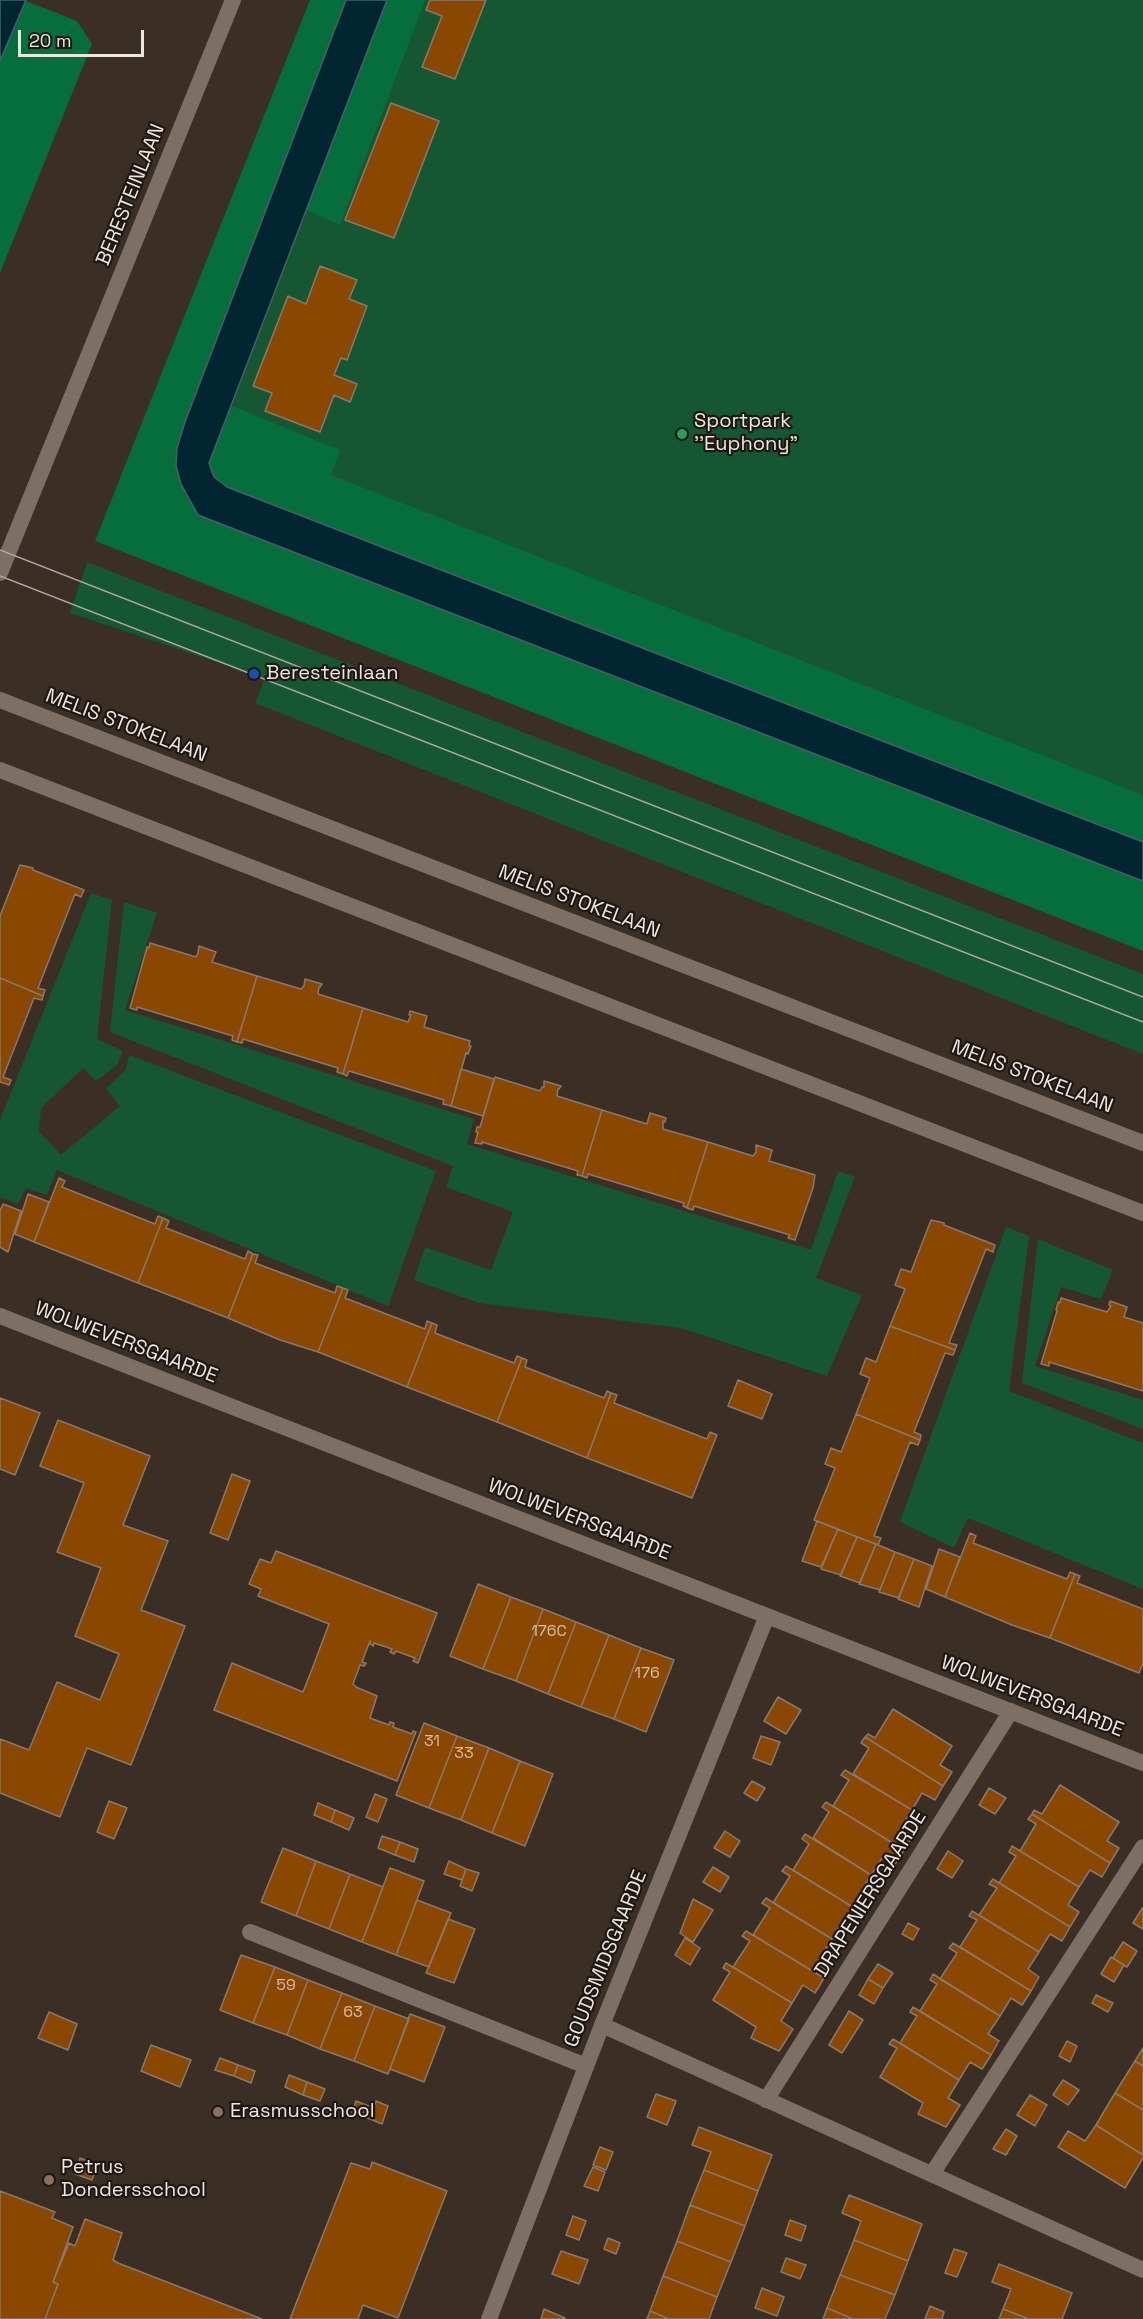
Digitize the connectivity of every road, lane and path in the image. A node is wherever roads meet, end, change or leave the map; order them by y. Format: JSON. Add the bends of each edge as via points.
{"nodes":[{"id":1,"x":233,"y":0,"type":"edge"},
{"id":2,"x":0,"y":573,"type":"edge"},
{"id":3,"x":0,"y":700,"type":"edge"},
{"id":4,"x":0,"y":770,"type":"edge"},
{"id":5,"x":1143,"y":1143,"type":"edge"},
{"id":6,"x":1143,"y":1213,"type":"edge"},
{"id":7,"x":0,"y":1316,"type":"edge"},
{"id":8,"x":767,"y":1616,"type":"junction"},
{"id":9,"x":1011,"y":1711,"type":"junction"},
{"id":10,"x":1143,"y":1763,"type":"edge"},
{"id":11,"x":1143,"y":1847,"type":"edge"},
{"id":12,"x":250,"y":1932,"type":"dead end"},
{"id":13,"x":602,"y":2025,"type":"junction"},
{"id":14,"x":586,"y":2066,"type":"junction"},
{"id":15,"x":766,"y":2100,"type":"junction"},
{"id":16,"x":932,"y":2174,"type":"junction"},
{"id":17,"x":1143,"y":2270,"type":"edge"},
{"id":18,"x":489,"y":2319,"type":"edge"}],
"edges":[{"from":1,"to":2,"type":"street","name":"BERESTEINLAAN"},
{"from":3,"to":5,"type":"street","name":"MELIS STOKELAAN"},
{"from":4,"to":6,"type":"street"},
{"from":7,"to":8,"type":"street","name":"WOLWEVERSGAARDE"},
{"from":8,"to":9,"type":"street","name":"WOLWEVERSGAARDE"},
{"from":8,"to":13,"type":"street","name":"GOUDSMIDSGAARDE"},
{"from":9,"to":10,"type":"street","name":"WOLWEVERSGAARDE"},
{"from":9,"to":15,"type":"street","name":"DRAPENIERSGAARDE"},
{"from":11,"to":16,"type":"street"},
{"from":12,"to":14,"type":"street"},
{"from":13,"to":14,"type":"street","name":"GOUDSMIDSGAARDE"},
{"from":13,"to":15,"type":"street"},
{"from":14,"to":18,"type":"street","name":"GOUDSMIDSGAARDE"},
{"from":15,"to":16,"type":"street"},
{"from":16,"to":17,"type":"street"}]}
